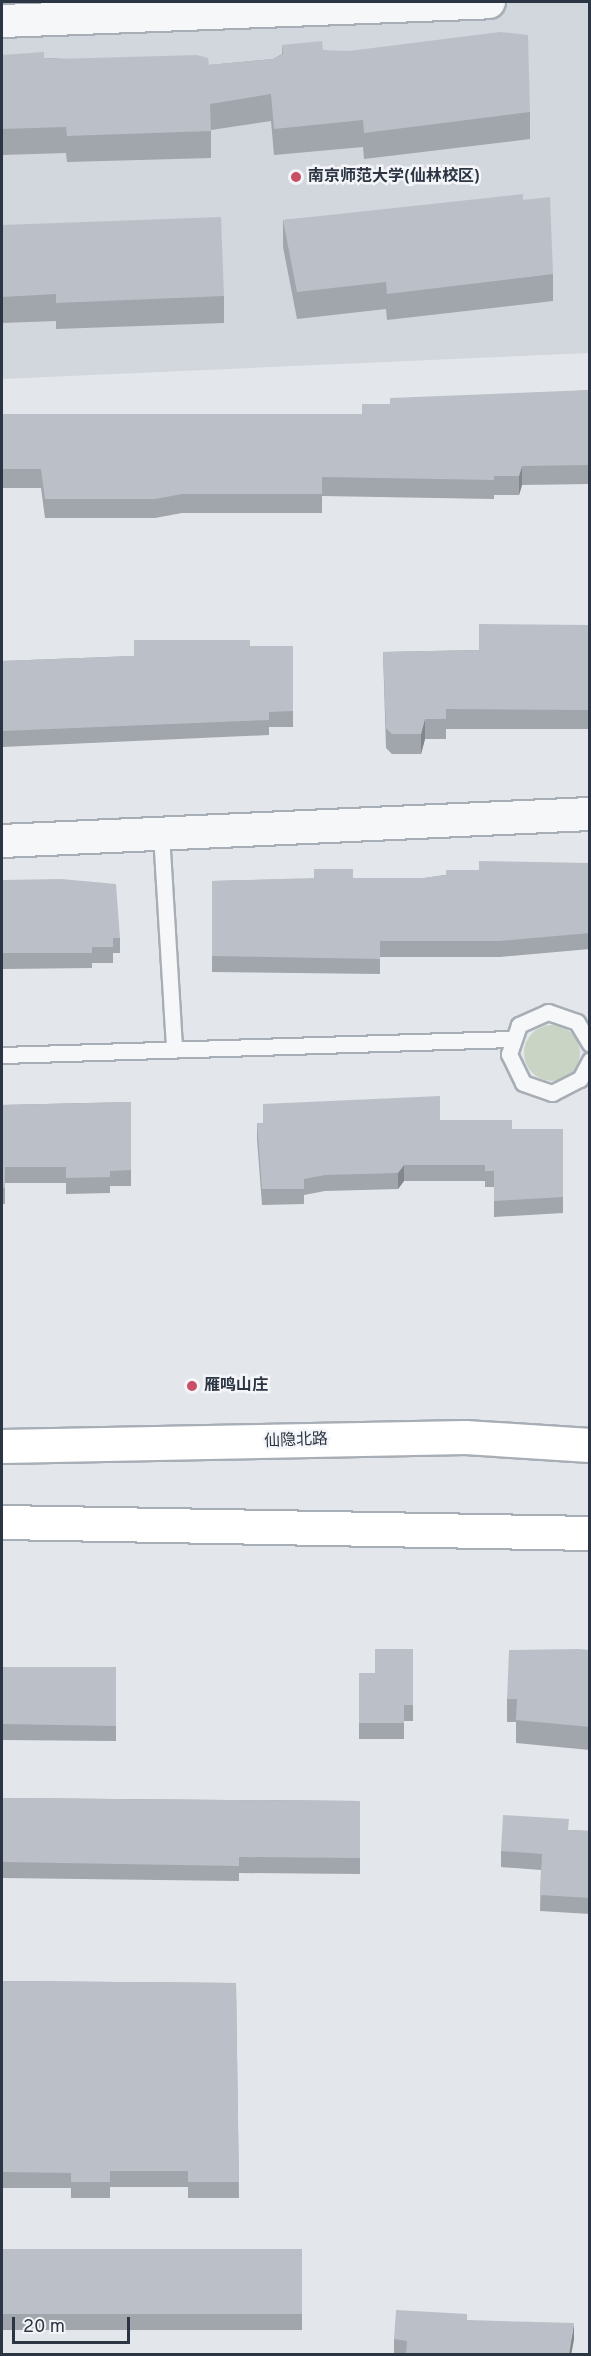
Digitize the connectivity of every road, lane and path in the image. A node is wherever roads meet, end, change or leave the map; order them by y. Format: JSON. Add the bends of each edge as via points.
{"nodes":[{"id":1,"x":489,"y":2,"type":"edge"},
{"id":2,"x":2,"y":21,"type":"edge"},
{"id":3,"x":590,"y":814,"type":"edge"},
{"id":4,"x":161,"y":834,"type":"junction"},
{"id":5,"x":2,"y":841,"type":"edge"},
{"id":6,"x":511,"y":1039,"type":"junction"},
{"id":7,"x":590,"y":1044,"type":"edge"},
{"id":8,"x":174,"y":1049,"type":"junction"},
{"id":9,"x":2,"y":1055,"type":"edge"},
{"id":10,"x":590,"y":1060,"type":"edge"},
{"id":11,"x":590,"y":1445,"type":"edge"},
{"id":12,"x":2,"y":1446,"type":"edge"},
{"id":13,"x":2,"y":1522,"type":"edge"},
{"id":14,"x":590,"y":1533,"type":"edge"}],
"edges":[{"from":1,"to":2,"type":"street"},
{"from":3,"to":4,"type":"street"},
{"from":4,"to":5,"type":"street"},
{"from":4,"to":8,"type":"lane"},
{"from":6,"to":7,"type":"lane","via":[[519,1025],[548,1012],[577,1022]]},
{"from":6,"to":8,"type":"lane"},
{"from":6,"to":10,"type":"lane","via":[[513,1070],[536,1091],[567,1089],[580,1079]]},
{"from":8,"to":9,"type":"lane"},
{"from":11,"to":12,"type":"main road","name":"仙隐北路","via":[[465,1437]]},
{"from":13,"to":14,"type":"main road"}]}
